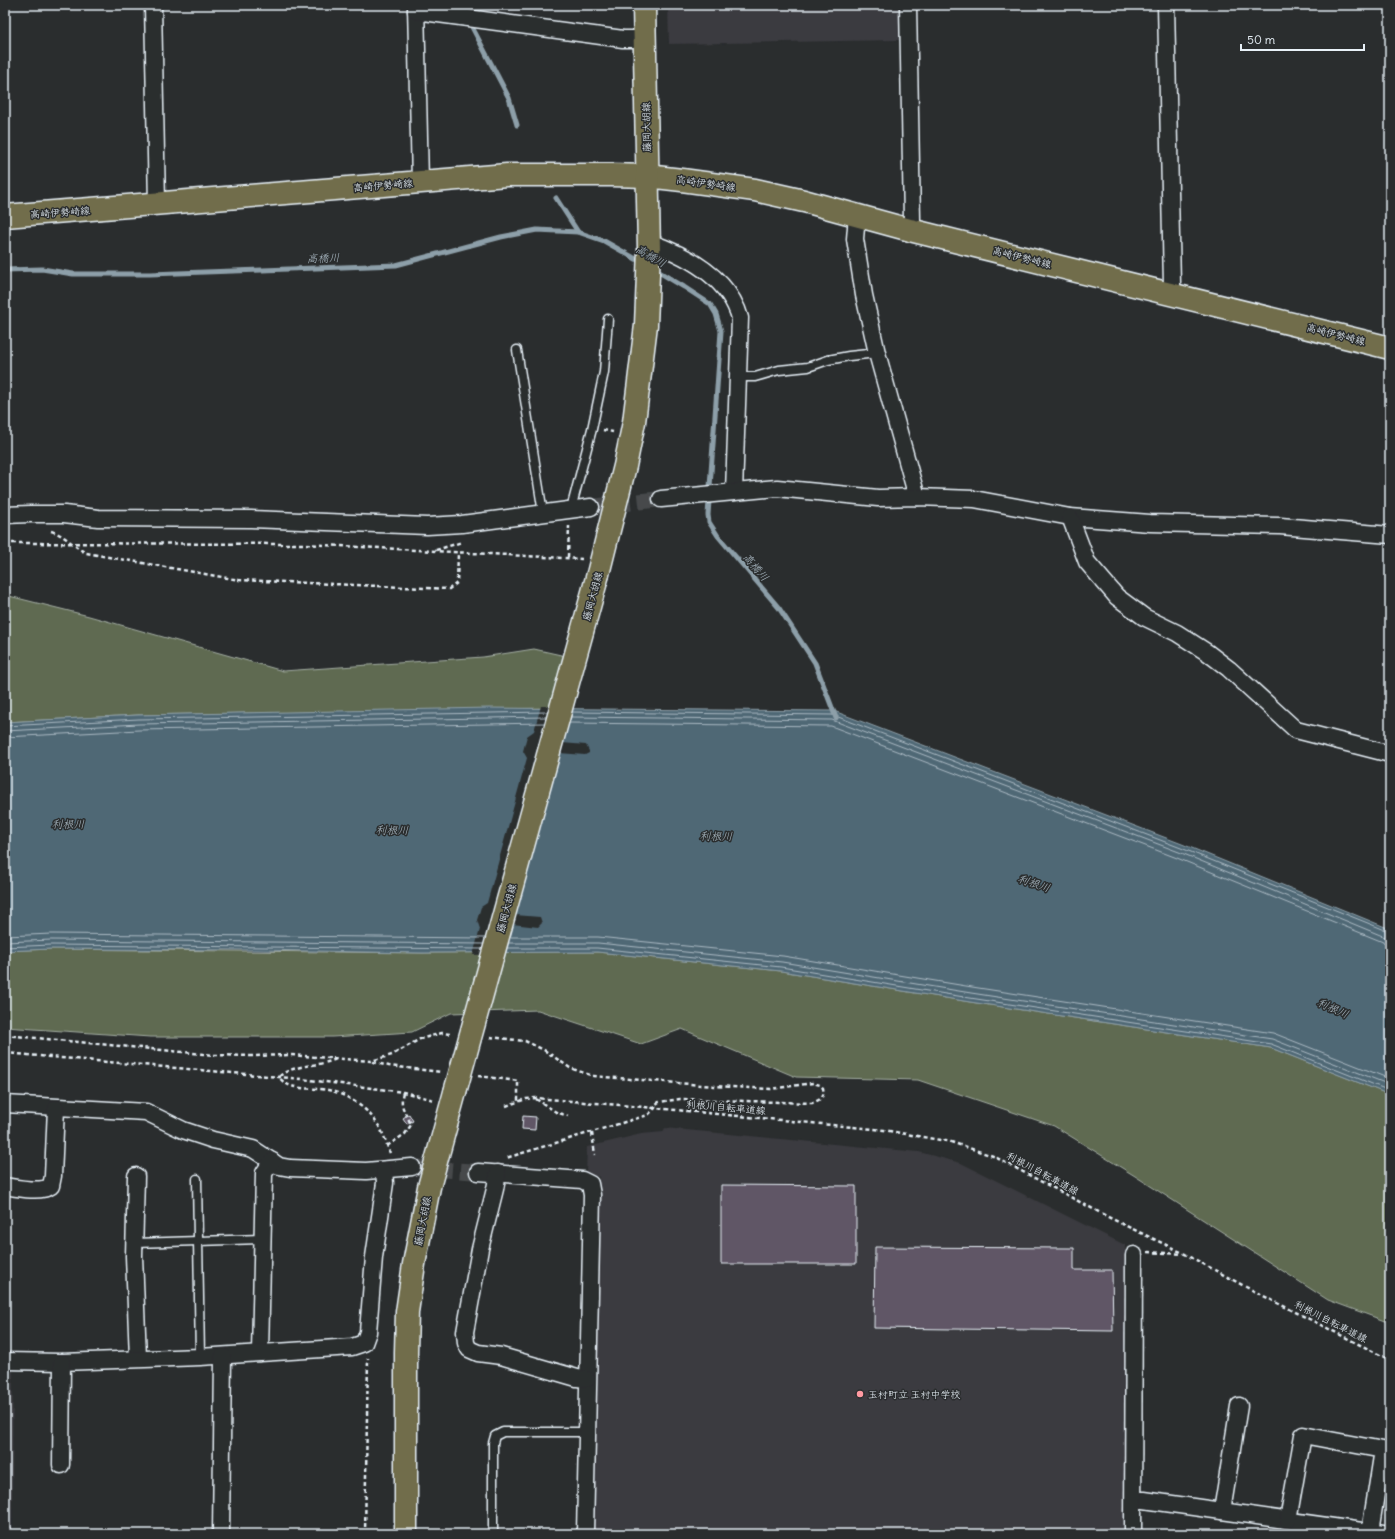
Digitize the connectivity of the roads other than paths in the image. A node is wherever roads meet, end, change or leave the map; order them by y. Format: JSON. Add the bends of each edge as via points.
{"nodes":[{"id":1,"x":153,"y":5,"type":"edge"},
{"id":2,"x":644,"y":5,"type":"edge"},
{"id":3,"x":908,"y":5,"type":"edge"},
{"id":4,"x":1166,"y":5,"type":"edge"},
{"id":5,"x":416,"y":8,"type":"edge"},
{"id":6,"x":645,"y":39,"type":"junction"},
{"id":7,"x":647,"y":176,"type":"junction"},
{"id":8,"x":420,"y":182,"type":"junction"},
{"id":9,"x":157,"y":204,"type":"junction"},
{"id":10,"x":5,"y":216,"type":"edge"},
{"id":11,"x":857,"y":216,"type":"junction"},
{"id":12,"x":910,"y":230,"type":"junction"},
{"id":13,"x":649,"y":245,"type":"junction"},
{"id":14,"x":1168,"y":293,"type":"junction"},
{"id":15,"x":608,"y":319,"type":"dead end"},
{"id":16,"x":1390,"y":348,"type":"edge"},
{"id":17,"x":517,"y":350,"type":"dead end"},
{"id":18,"x":877,"y":353,"type":"junction"},
{"id":19,"x":738,"y":377,"type":"junction"},
{"id":20,"x":727,"y":492,"type":"junction"},
{"id":21,"x":917,"y":497,"type":"junction"},
{"id":22,"x":661,"y":499,"type":"tunnel mouth"},
{"id":23,"x":591,"y":507,"type":"tunnel mouth"},
{"id":24,"x":543,"y":513,"type":"junction"},
{"id":25,"x":570,"y":514,"type":"junction"},
{"id":26,"x":5,"y":515,"type":"edge"},
{"id":27,"x":1070,"y":517,"type":"junction"},
{"id":28,"x":1390,"y":536,"type":"edge"},
{"id":29,"x":1390,"y":754,"type":"edge"},
{"id":30,"x":5,"y":1104,"type":"edge"},
{"id":31,"x":56,"y":1108,"type":"junction"},
{"id":32,"x":272,"y":1162,"type":"junction"},
{"id":33,"x":499,"y":1166,"type":"junction"},
{"id":34,"x":412,"y":1167,"type":"tunnel mouth"},
{"id":35,"x":384,"y":1170,"type":"junction"},
{"id":36,"x":478,"y":1172,"type":"tunnel mouth"},
{"id":37,"x":136,"y":1176,"type":"dead end"},
{"id":38,"x":197,"y":1179,"type":"dead end"},
{"id":39,"x":5,"y":1186,"type":"edge"},
{"id":40,"x":262,"y":1239,"type":"junction"},
{"id":41,"x":197,"y":1240,"type":"junction"},
{"id":42,"x":135,"y":1243,"type":"junction"},
{"id":43,"x":1139,"y":1253,"type":"road end"},
{"id":44,"x":260,"y":1353,"type":"junction"},
{"id":45,"x":223,"y":1356,"type":"junction"},
{"id":46,"x":200,"y":1357,"type":"junction"},
{"id":47,"x":138,"y":1358,"type":"junction"},
{"id":48,"x":5,"y":1362,"type":"edge"},
{"id":49,"x":62,"y":1362,"type":"junction"},
{"id":50,"x":587,"y":1379,"type":"junction"},
{"id":51,"x":1239,"y":1406,"type":"dead end"},
{"id":52,"x":587,"y":1432,"type":"junction"},
{"id":53,"x":61,"y":1465,"type":"dead end"},
{"id":54,"x":1134,"y":1500,"type":"junction"},
{"id":55,"x":1222,"y":1511,"type":"junction"},
{"id":56,"x":1288,"y":1520,"type":"junction"},
{"id":57,"x":1366,"y":1533,"type":"edge"},
{"id":58,"x":221,"y":1534,"type":"edge"},
{"id":59,"x":406,"y":1534,"type":"edge"},
{"id":60,"x":493,"y":1534,"type":"edge"},
{"id":61,"x":585,"y":1534,"type":"edge"},
{"id":62,"x":1133,"y":1534,"type":"edge"}],
"edges":[{"from":1,"to":9,"type":"street"},
{"from":2,"to":6,"type":"main road","name":"藤岡大胡線"},
{"from":3,"to":12,"type":"street","via":[[912,220]]},
{"from":4,"to":14,"type":"street","via":[[1172,284]]},
{"from":5,"to":6,"type":"street","via":[[623,39]]},
{"from":5,"to":8,"type":"street"},
{"from":6,"to":7,"type":"main road","name":"藤岡大胡線"},
{"from":7,"to":8,"type":"main road","name":"高崎伊勢崎線","via":[[532,174]]},
{"from":7,"to":11,"type":"main road","name":"高崎伊勢崎線","via":[[756,190]]},
{"from":7,"to":13,"type":"main road","name":"藤岡大胡線"},
{"from":8,"to":9,"type":"main road","name":"高崎伊勢崎線"},
{"from":9,"to":10,"type":"main road","name":"高崎伊勢崎線"},
{"from":11,"to":12,"type":"main road","name":"高崎伊勢崎線"},
{"from":11,"to":18,"type":"street","via":[[856,246]]},
{"from":12,"to":14,"type":"main road","name":"高崎伊勢崎線"},
{"from":13,"to":19,"type":"street","via":[[668,250],[688,260],[711,276],[729,294],[740,318]]},
{"from":13,"to":59,"type":"main road","name":"藤岡大胡線","bridge":true,"via":[[645,333],[634,422],[625,466],[593,567],[446,1097],[414,1264],[407,1312]]},
{"from":14,"to":16,"type":"main road","name":"高崎伊勢崎線"},
{"from":15,"to":25,"type":"lane","via":[[602,379]]},
{"from":17,"to":24,"type":"lane"},
{"from":18,"to":19,"type":"lane","via":[[842,357],[808,367],[779,370],[755,377]]},
{"from":18,"to":21,"type":"street"},
{"from":19,"to":20,"type":"street"},
{"from":20,"to":21,"type":"street","via":[[777,488],[878,498]]},
{"from":20,"to":22,"type":"street"},
{"from":21,"to":27,"type":"street","via":[[974,499]]},
{"from":23,"to":25,"type":"street"},
{"from":24,"to":25,"type":"street"},
{"from":24,"to":26,"type":"street","via":[[427,526],[251,518]]},
{"from":27,"to":28,"type":"street","via":[[1150,523],[1280,526]]},
{"from":27,"to":29,"type":"street","via":[[1088,562],[1117,597],[1144,617],[1177,633],[1208,653],[1296,730]]},
{"from":30,"to":31,"type":"street"},
{"from":31,"to":32,"type":"street","via":[[146,1112],[183,1130],[253,1150]]},
{"from":31,"to":39,"type":"street","via":[[51,1186],[47,1189]]},
{"from":32,"to":35,"type":"street","via":[[290,1168]]},
{"from":32,"to":40,"type":"street","via":[[264,1173]]},
{"from":33,"to":36,"type":"street"},
{"from":33,"to":50,"type":"street","via":[[582,1180],[590,1184],[592,1195]]},
{"from":33,"to":50,"type":"street","via":[[465,1332],[466,1343],[469,1349],[478,1353],[501,1356]]},
{"from":34,"to":35,"type":"street"},
{"from":35,"to":44,"type":"street","via":[[385,1183],[374,1257],[368,1332],[364,1343],[352,1347]]},
{"from":37,"to":42,"type":"street"},
{"from":38,"to":41,"type":"lane"},
{"from":40,"to":41,"type":"lane"},
{"from":40,"to":44,"type":"street"},
{"from":41,"to":42,"type":"lane"},
{"from":41,"to":46,"type":"lane"},
{"from":42,"to":47,"type":"street"},
{"from":43,"to":54,"type":"street","via":[[1132,1493]]},
{"from":44,"to":45,"type":"street"},
{"from":45,"to":46,"type":"street"},
{"from":45,"to":58,"type":"street"},
{"from":46,"to":47,"type":"street"},
{"from":47,"to":49,"type":"street"},
{"from":48,"to":49,"type":"street"},
{"from":49,"to":53,"type":"street"},
{"from":50,"to":52,"type":"street"},
{"from":51,"to":55,"type":"street"},
{"from":52,"to":60,"type":"lane","via":[[503,1432],[495,1436]]},
{"from":52,"to":61,"type":"street"},
{"from":54,"to":55,"type":"street"},
{"from":54,"to":62,"type":"street"},
{"from":55,"to":56,"type":"street"},
{"from":56,"to":57,"type":"street"},
{"from":56,"to":57,"type":"street","via":[[1303,1435],[1383,1450]]}]}
